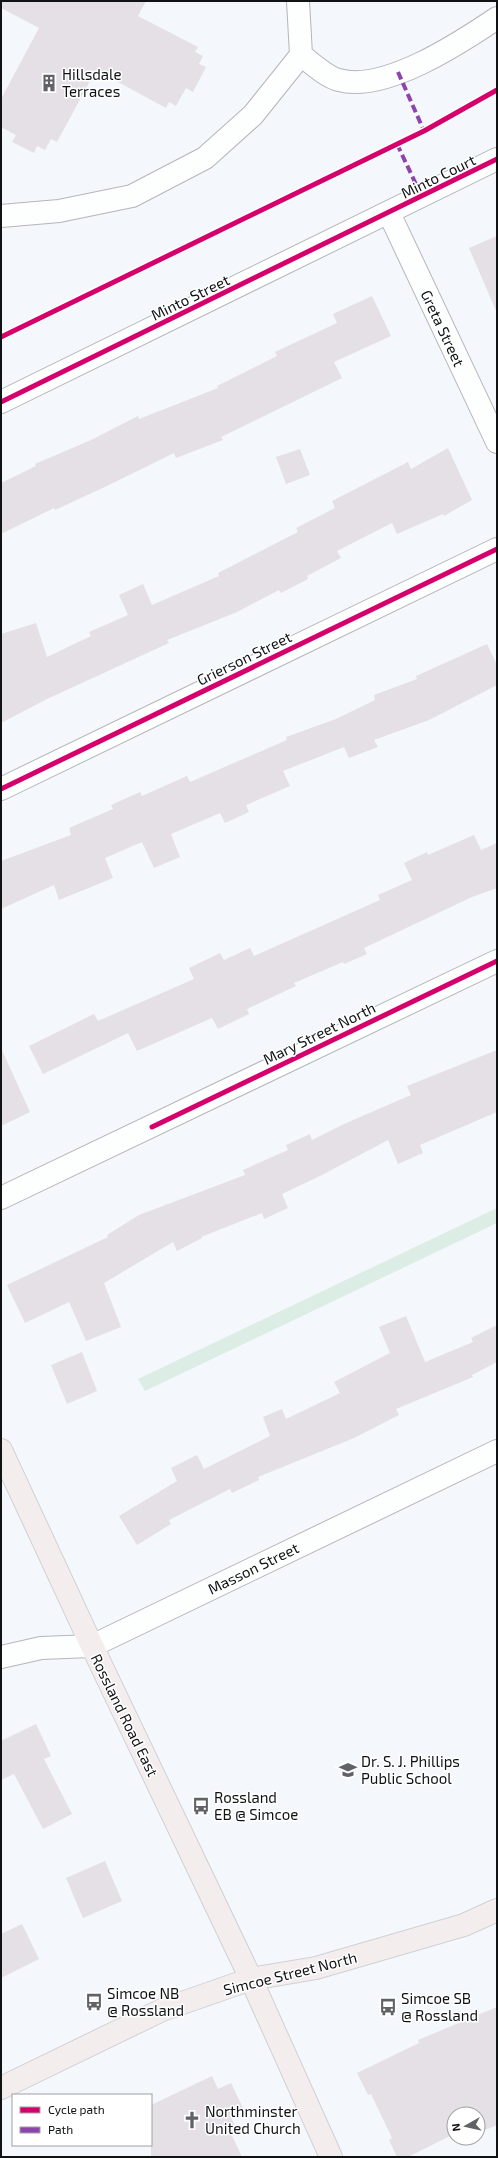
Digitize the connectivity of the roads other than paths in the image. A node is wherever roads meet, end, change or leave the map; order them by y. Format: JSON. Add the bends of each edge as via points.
{"nodes":[{"id":1,"x":298,"y":1,"type":"edge"},
{"id":2,"x":497,"y":18,"type":"edge"},
{"id":3,"x":301,"y":55,"type":"junction"},
{"id":4,"x":497,"y":159,"type":"edge"},
{"id":5,"x":389,"y":213,"type":"junction"},
{"id":6,"x":1,"y":216,"type":"edge"},
{"id":7,"x":1,"y":402,"type":"edge"},
{"id":8,"x":497,"y":442,"type":"edge"},
{"id":9,"x":497,"y":549,"type":"edge"},
{"id":10,"x":1,"y":789,"type":"edge"},
{"id":11,"x":497,"y":961,"type":"edge"},
{"id":12,"x":1,"y":1198,"type":"edge"},
{"id":13,"x":1,"y":1450,"type":"edge"},
{"id":14,"x":497,"y":1451,"type":"edge"},
{"id":15,"x":92,"y":1646,"type":"junction"},
{"id":16,"x":1,"y":1658,"type":"edge"},
{"id":17,"x":497,"y":1910,"type":"edge"},
{"id":18,"x":251,"y":1980,"type":"junction"},
{"id":19,"x":1,"y":2088,"type":"edge"},
{"id":20,"x":331,"y":2157,"type":"edge"}],
"edges":[{"from":1,"to":3,"type":"street"},
{"from":2,"to":3,"type":"street","via":[[468,38],[422,62],[375,82],[338,80]]},
{"from":3,"to":6,"type":"street","via":[[253,115],[205,158],[132,196],[59,211]]},
{"from":4,"to":5,"type":"street","name":"Minto Court"},
{"from":5,"to":7,"type":"street","name":"Minto Street"},
{"from":5,"to":8,"type":"street","name":"Greta Street"},
{"from":9,"to":10,"type":"street","name":"Grierson Street"},
{"from":11,"to":12,"type":"street","name":"Mary Street North"},
{"from":13,"to":15,"type":"main road","name":"Rossland Road East"},
{"from":14,"to":15,"type":"street","name":"Masson Street"},
{"from":15,"to":16,"type":"street","name":"Masson Street","via":[[41,1648]]},
{"from":15,"to":18,"type":"main road","name":"Rossland Road East"},
{"from":17,"to":18,"type":"main road","name":"Simcoe Street North","via":[[464,1925],[316,1968]]},
{"from":18,"to":19,"type":"main road","name":"Simcoe Street North","via":[[162,2010]]},
{"from":18,"to":20,"type":"main road","name":"Rossland Road East"}]}
